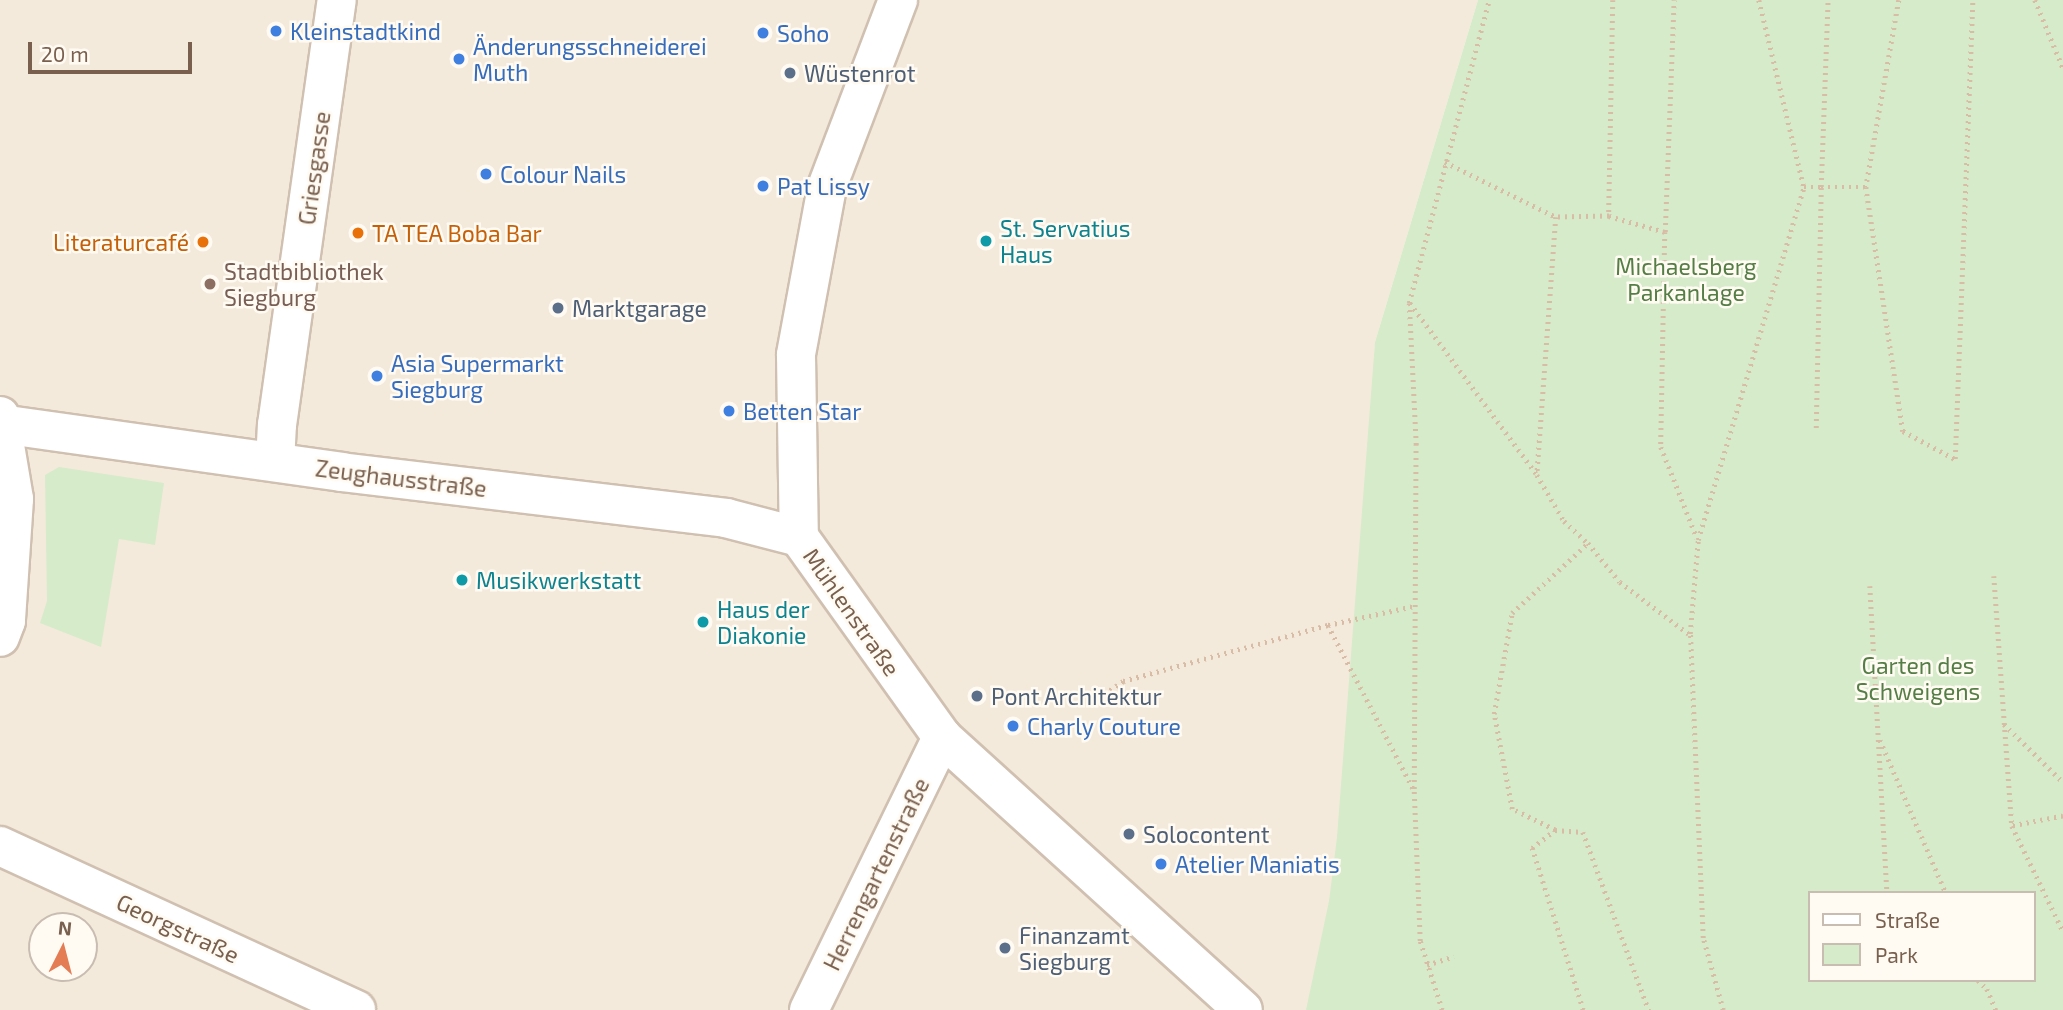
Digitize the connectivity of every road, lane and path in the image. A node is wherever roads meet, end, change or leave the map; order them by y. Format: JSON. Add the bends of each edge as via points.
{"nodes":[{"id":1,"x":338,"y":0,"type":"edge"},
{"id":2,"x":898,"y":0,"type":"edge"},
{"id":3,"x":1489,"y":0,"type":"edge"},
{"id":4,"x":1613,"y":0,"type":"edge"},
{"id":5,"x":1674,"y":0,"type":"edge"},
{"id":6,"x":1759,"y":0,"type":"edge"},
{"id":7,"x":1828,"y":0,"type":"edge"},
{"id":8,"x":1899,"y":0,"type":"edge"},
{"id":9,"x":1973,"y":0,"type":"edge"},
{"id":10,"x":2035,"y":0,"type":"edge"},
{"id":11,"x":2063,"y":68,"type":"edge"},
{"id":12,"x":1446,"y":162,"type":"junction"},
{"id":13,"x":1804,"y":187,"type":"junction"},
{"id":14,"x":1821,"y":187,"type":"junction"},
{"id":15,"x":1866,"y":187,"type":"junction"},
{"id":16,"x":1609,"y":216,"type":"junction"},
{"id":17,"x":1556,"y":217,"type":"junction"},
{"id":18,"x":1665,"y":232,"type":"junction"},
{"id":19,"x":1409,"y":303,"type":"junction"},
{"id":20,"x":0,"y":416,"type":"edge"},
{"id":21,"x":1,"y":424,"type":"edge"},
{"id":22,"x":1816,"y":428,"type":"dead end"},
{"id":23,"x":275,"y":462,"type":"junction"},
{"id":24,"x":1537,"y":475,"type":"junction"},
{"id":25,"x":799,"y":537,"type":"junction"},
{"id":26,"x":1698,"y":540,"type":"junction"},
{"id":27,"x":1588,"y":543,"type":"junction"},
{"id":28,"x":1994,"y":576,"type":"dead end"},
{"id":29,"x":1870,"y":586,"type":"dead end"},
{"id":30,"x":1414,"y":607,"type":"junction"},
{"id":31,"x":1328,"y":625,"type":"junction"},
{"id":32,"x":1690,"y":635,"type":"junction"},
{"id":33,"x":0,"y":637,"type":"edge"},
{"id":34,"x":1104,"y":694,"type":"dead end"},
{"id":35,"x":2004,"y":724,"type":"junction"},
{"id":36,"x":1878,"y":736,"type":"junction"},
{"id":37,"x":942,"y":737,"type":"junction"},
{"id":38,"x":2063,"y":782,"type":"edge"},
{"id":39,"x":1414,"y":789,"type":"junction"},
{"id":40,"x":2063,"y":816,"type":"edge"},
{"id":41,"x":2012,"y":826,"type":"junction"},
{"id":42,"x":1555,"y":830,"type":"junction"},
{"id":43,"x":0,"y":846,"type":"edge"},
{"id":44,"x":1886,"y":891,"type":"edge"},
{"id":45,"x":1945,"y":891,"type":"edge"},
{"id":46,"x":2063,"y":931,"type":"edge"},
{"id":47,"x":1454,"y":956,"type":"dead end"},
{"id":48,"x":1427,"y":965,"type":"junction"},
{"id":49,"x":1980,"y":982,"type":"edge"},
{"id":50,"x":1985,"y":982,"type":"edge"},
{"id":51,"x":1987,"y":989,"type":"junction"},
{"id":52,"x":356,"y":1010,"type":"edge"},
{"id":53,"x":809,"y":1010,"type":"edge"},
{"id":54,"x":1243,"y":1010,"type":"edge"},
{"id":55,"x":1442,"y":1010,"type":"edge"},
{"id":56,"x":1583,"y":1010,"type":"edge"},
{"id":57,"x":1649,"y":1010,"type":"edge"},
{"id":58,"x":1723,"y":1010,"type":"edge"},
{"id":59,"x":1996,"y":1010,"type":"edge"}],
"edges":[{"from":1,"to":23,"type":"street","name":"Griesgasse"},
{"from":2,"to":25,"type":"street","name":"Mühlenstraße","via":[[827,187],[803,317],[796,355]]},
{"from":3,"to":12,"type":"path"},
{"from":4,"to":16,"type":"path"},
{"from":5,"to":18,"type":"path"},
{"from":6,"to":13,"type":"path"},
{"from":7,"to":14,"type":"path"},
{"from":8,"to":15,"type":"path"},
{"from":9,"to":15,"type":"path","via":[[1955,459],[1903,431]]},
{"from":10,"to":11,"type":"path"},
{"from":12,"to":17,"type":"path"},
{"from":12,"to":19,"type":"path"},
{"from":13,"to":14,"type":"path"},
{"from":13,"to":26,"type":"path"},
{"from":14,"to":15,"type":"path"},
{"from":14,"to":22,"type":"path"},
{"from":16,"to":17,"type":"path"},
{"from":16,"to":18,"type":"path"},
{"from":17,"to":24,"type":"path"},
{"from":18,"to":26,"type":"path","via":[[1661,447]]},
{"from":19,"to":24,"type":"path"},
{"from":19,"to":30,"type":"path","via":[[1416,445]]},
{"from":20,"to":21,"type":"street"},
{"from":21,"to":23,"type":"street","name":"Zeughausstraße"},
{"from":21,"to":33,"type":"street","via":[[14,499],[6,621]]},
{"from":23,"to":25,"type":"street","name":"Zeughausstraße","via":[[726,518]]},
{"from":24,"to":27,"type":"path","via":[[1564,522]]},
{"from":25,"to":37,"type":"street","name":"Mühlenstraße"},
{"from":26,"to":32,"type":"path"},
{"from":27,"to":32,"type":"path","via":[[1620,582]]},
{"from":27,"to":42,"type":"path","via":[[1512,613],[1494,714],[1512,809]]},
{"from":28,"to":35,"type":"path"},
{"from":29,"to":36,"type":"path"},
{"from":30,"to":31,"type":"path"},
{"from":30,"to":39,"type":"path"},
{"from":31,"to":34,"type":"path","via":[[1123,681]]},
{"from":31,"to":39,"type":"path"},
{"from":32,"to":58,"type":"path","via":[[1703,938]]},
{"from":35,"to":38,"type":"path"},
{"from":35,"to":41,"type":"path"},
{"from":36,"to":44,"type":"path"},
{"from":36,"to":45,"type":"path"},
{"from":37,"to":53,"type":"street","name":"Herrengartenstraße"},
{"from":37,"to":54,"type":"street","name":"Mühlenstraße"},
{"from":39,"to":48,"type":"path","via":[[1420,941]]},
{"from":40,"to":41,"type":"path"},
{"from":41,"to":46,"type":"path"},
{"from":42,"to":56,"type":"path","via":[[1532,848]]},
{"from":42,"to":57,"type":"path","via":[[1583,832]]},
{"from":43,"to":52,"type":"street","name":"Georgstraße"},
{"from":47,"to":48,"type":"path"},
{"from":48,"to":55,"type":"path"},
{"from":49,"to":51,"type":"path"},
{"from":50,"to":51,"type":"path"},
{"from":51,"to":59,"type":"path"}]}
